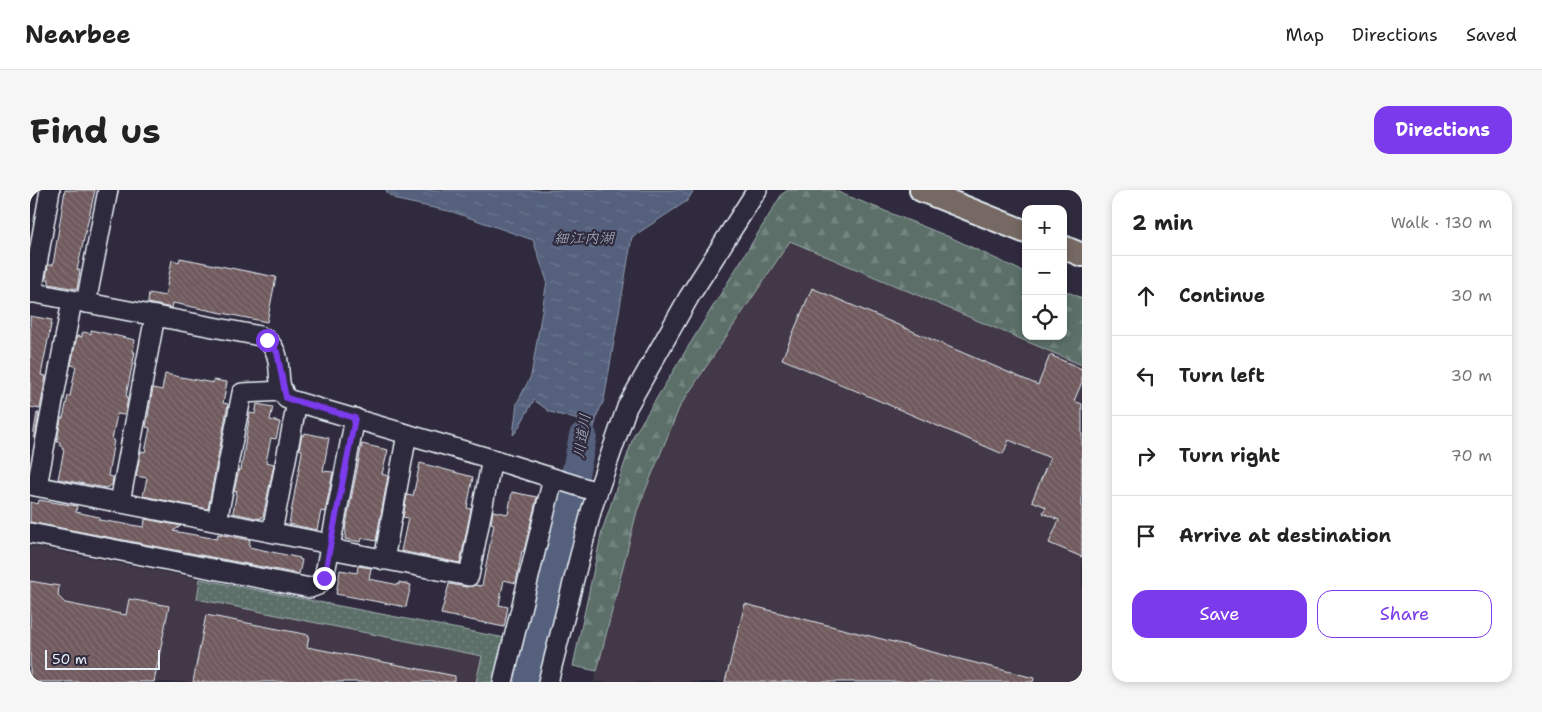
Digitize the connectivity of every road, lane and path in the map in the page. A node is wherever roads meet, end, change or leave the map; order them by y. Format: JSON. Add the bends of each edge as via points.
{"nodes":[{"id":1,"x":50,"y":190,"type":"edge"},
{"id":2,"x":108,"y":190,"type":"edge"},
{"id":3,"x":757,"y":190,"type":"edge"},
{"id":4,"x":921,"y":190,"type":"edge"},
{"id":5,"x":1022,"y":230,"type":"edge"},
{"id":6,"x":1067,"y":249,"type":"edge"},
{"id":7,"x":1082,"y":255,"type":"edge"},
{"id":8,"x":31,"y":293,"type":"edge"},
{"id":9,"x":79,"y":302,"type":"junction"},
{"id":10,"x":155,"y":316,"type":"junction"},
{"id":11,"x":290,"y":396,"type":"junction"},
{"id":12,"x":355,"y":418,"type":"junction"},
{"id":13,"x":407,"y":434,"type":"junction"},
{"id":14,"x":492,"y":459,"type":"junction"},
{"id":15,"x":556,"y":480,"type":"junction"},
{"id":16,"x":33,"y":486,"type":"edge"},
{"id":17,"x":590,"y":490,"type":"junction"},
{"id":18,"x":120,"y":502,"type":"junction"},
{"id":19,"x":217,"y":521,"type":"junction"},
{"id":20,"x":272,"y":532,"type":"junction"},
{"id":21,"x":30,"y":533,"type":"edge"},
{"id":22,"x":330,"y":546,"type":"junction"},
{"id":23,"x":384,"y":560,"type":"junction"},
{"id":24,"x":503,"y":682,"type":"edge"},
{"id":25,"x":548,"y":682,"type":"edge"}],
"edges":[{"from":1,"to":8,"type":"street"},
{"from":2,"to":9,"type":"street"},
{"from":3,"to":17,"type":"street","via":[[689,297],[627,407]]},
{"from":4,"to":5,"type":"main road"},
{"from":6,"to":7,"type":"main road"},
{"from":8,"to":9,"type":"street"},
{"from":9,"to":10,"type":"street"},
{"from":9,"to":16,"type":"street"},
{"from":10,"to":11,"type":"street","via":[[264,338],[277,352]]},
{"from":10,"to":18,"type":"street"},
{"from":11,"to":12,"type":"street"},
{"from":11,"to":19,"type":"street","via":[[242,393]]},
{"from":11,"to":20,"type":"street"},
{"from":12,"to":13,"type":"street"},
{"from":12,"to":22,"type":"street"},
{"from":13,"to":14,"type":"street"},
{"from":13,"to":23,"type":"street"},
{"from":14,"to":15,"type":"street"},
{"from":14,"to":23,"type":"street","via":[[469,576]]},
{"from":15,"to":17,"type":"street"},
{"from":15,"to":24,"type":"street"},
{"from":16,"to":18,"type":"street"},
{"from":17,"to":25,"type":"street"},
{"from":18,"to":19,"type":"street"},
{"from":19,"to":20,"type":"street"},
{"from":20,"to":22,"type":"street"},
{"from":21,"to":22,"type":"street","via":[[310,588],[324,578]]},
{"from":22,"to":23,"type":"street"}]}
